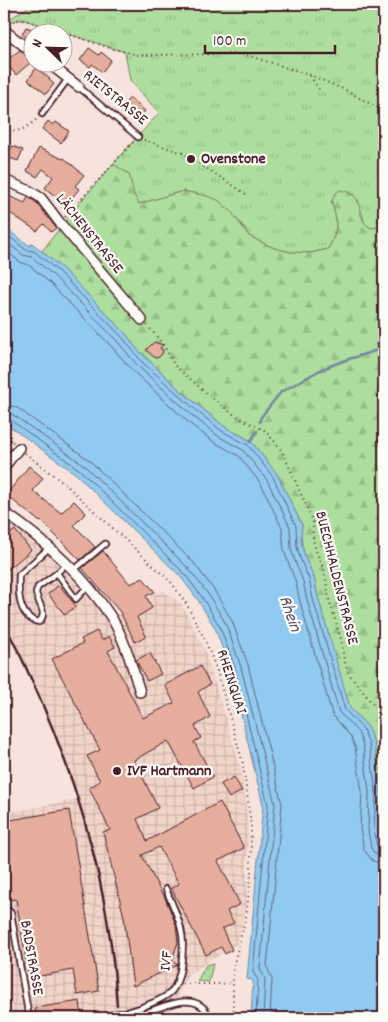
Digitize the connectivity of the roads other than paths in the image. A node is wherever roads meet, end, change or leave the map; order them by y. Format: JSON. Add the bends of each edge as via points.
{"nodes":[{"id":1,"x":4,"y":30,"type":"edge"},
{"id":2,"x":22,"y":44,"type":"edge"},
{"id":3,"x":59,"y":72,"type":"edge"},
{"id":4,"x":68,"y":79,"type":"junction"},
{"id":5,"x":78,"y":87,"type":"joint"},
{"id":6,"x":42,"y":114,"type":"road end"},
{"id":7,"x":138,"y":137,"type":"road end"},
{"id":8,"x":4,"y":180,"type":"edge"},
{"id":9,"x":142,"y":320,"type":"road end"},
{"id":10,"x":19,"y":448,"type":"road end"},
{"id":11,"x":4,"y":467,"type":"edge"},
{"id":12,"x":4,"y":512,"type":"edge"},
{"id":13,"x":104,"y":544,"type":"dead end"},
{"id":14,"x":50,"y":548,"type":"junction"},
{"id":15,"x":69,"y":567,"type":"junction"},
{"id":16,"x":57,"y":572,"type":"junction"},
{"id":17,"x":88,"y":586,"type":"junction"},
{"id":18,"x":140,"y":692,"type":"dead end"},
{"id":19,"x":166,"y":889,"type":"dead end"},
{"id":20,"x":4,"y":906,"type":"edge"},
{"id":21,"x":29,"y":1018,"type":"edge"},
{"id":22,"x":104,"y":1018,"type":"edge"},
{"id":23,"x":131,"y":1018,"type":"edge"},
{"id":24,"x":210,"y":1018,"type":"edge"}],
"edges":[{"from":1,"to":2,"type":"street"},
{"from":3,"to":4,"type":"street","name":"RIETSTRASSE"},
{"from":4,"to":5,"type":"street","name":"RIETSTRASSE"},
{"from":4,"to":6,"type":"lane","name":"RIETSTRASSE"},
{"from":5,"to":7,"type":"lane","name":"RIETSTRASSE"},
{"from":8,"to":9,"type":"street","name":"LÄCHENSTRASSE","via":[[41,198]]},
{"from":10,"to":11,"type":"street"},
{"from":12,"to":14,"type":"street","via":[[34,532]]},
{"from":13,"to":15,"type":"lane"},
{"from":14,"to":15,"type":"street"},
{"from":14,"to":16,"type":"lane","via":[[19,574],[18,595],[26,616],[33,621],[40,622],[44,613],[36,592],[38,587]]},
{"from":15,"to":16,"type":"lane"},
{"from":15,"to":17,"type":"street"},
{"from":16,"to":17,"type":"lane","via":[[76,599]]},
{"from":17,"to":18,"type":"street","via":[[118,630]]},
{"from":19,"to":22,"type":"lane","name":"IVF","via":[[182,931],[182,967],[178,983],[164,998]]},
{"from":20,"to":21,"type":"lane","name":"BADSTRASSE","via":[[11,913]]},
{"from":23,"to":24,"type":"lane","via":[[170,1003],[186,1001],[197,1003]]}]}
